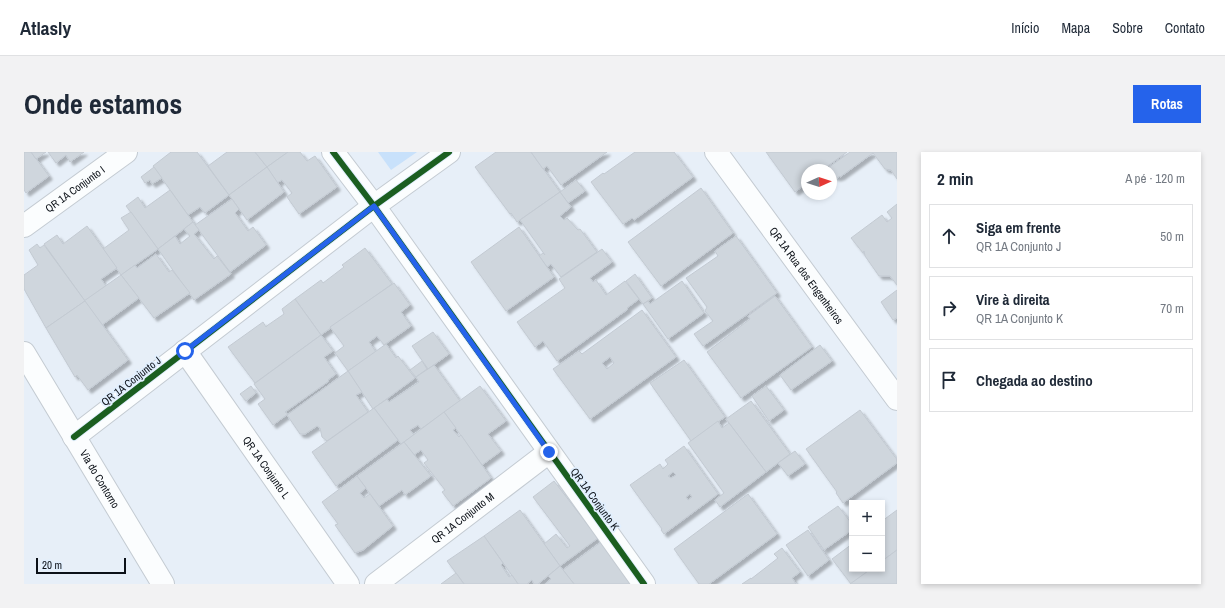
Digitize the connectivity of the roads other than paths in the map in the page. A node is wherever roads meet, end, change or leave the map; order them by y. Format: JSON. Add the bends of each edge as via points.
{"nodes":[{"id":1,"x":126,"y":152,"type":"edge"},
{"id":2,"x":333,"y":152,"type":"edge"},
{"id":3,"x":448,"y":152,"type":"edge"},
{"id":4,"x":716,"y":152,"type":"edge"},
{"id":5,"x":374,"y":206,"type":"junction"},
{"id":6,"x":24,"y":226,"type":"edge"},
{"id":7,"x":185,"y":351,"type":"junction"},
{"id":8,"x":24,"y":353,"type":"edge"},
{"id":9,"x":897,"y":399,"type":"edge"},
{"id":10,"x":74,"y":437,"type":"junction"},
{"id":11,"x":549,"y":452,"type":"junction"},
{"id":12,"x":163,"y":584,"type":"edge"},
{"id":13,"x":348,"y":584,"type":"edge"},
{"id":14,"x":376,"y":584,"type":"edge"},
{"id":15,"x":644,"y":584,"type":"edge"}],
"edges":[{"from":1,"to":6,"type":"street","name":"QR 1A Conjunto I"},
{"from":2,"to":5,"type":"street","name":"QR 1A Conjunto K"},
{"from":3,"to":5,"type":"street","name":"QR 1A Conjunto J"},
{"from":4,"to":9,"type":"street","name":"QR 1A Rua dos Engenheiros"},
{"from":5,"to":7,"type":"street","name":"QR 1A Conjunto J"},
{"from":5,"to":11,"type":"street","name":"QR 1A Conjunto K"},
{"from":7,"to":10,"type":"street","name":"QR 1A Conjunto J"},
{"from":7,"to":13,"type":"street","name":"QR 1A Conjunto L"},
{"from":8,"to":10,"type":"street","name":"Via do Contorno"},
{"from":10,"to":12,"type":"street","name":"Via do Contorno"},
{"from":11,"to":14,"type":"street","name":"QR 1A Conjunto M"},
{"from":11,"to":15,"type":"street","name":"QR 1A Conjunto K"}]}
